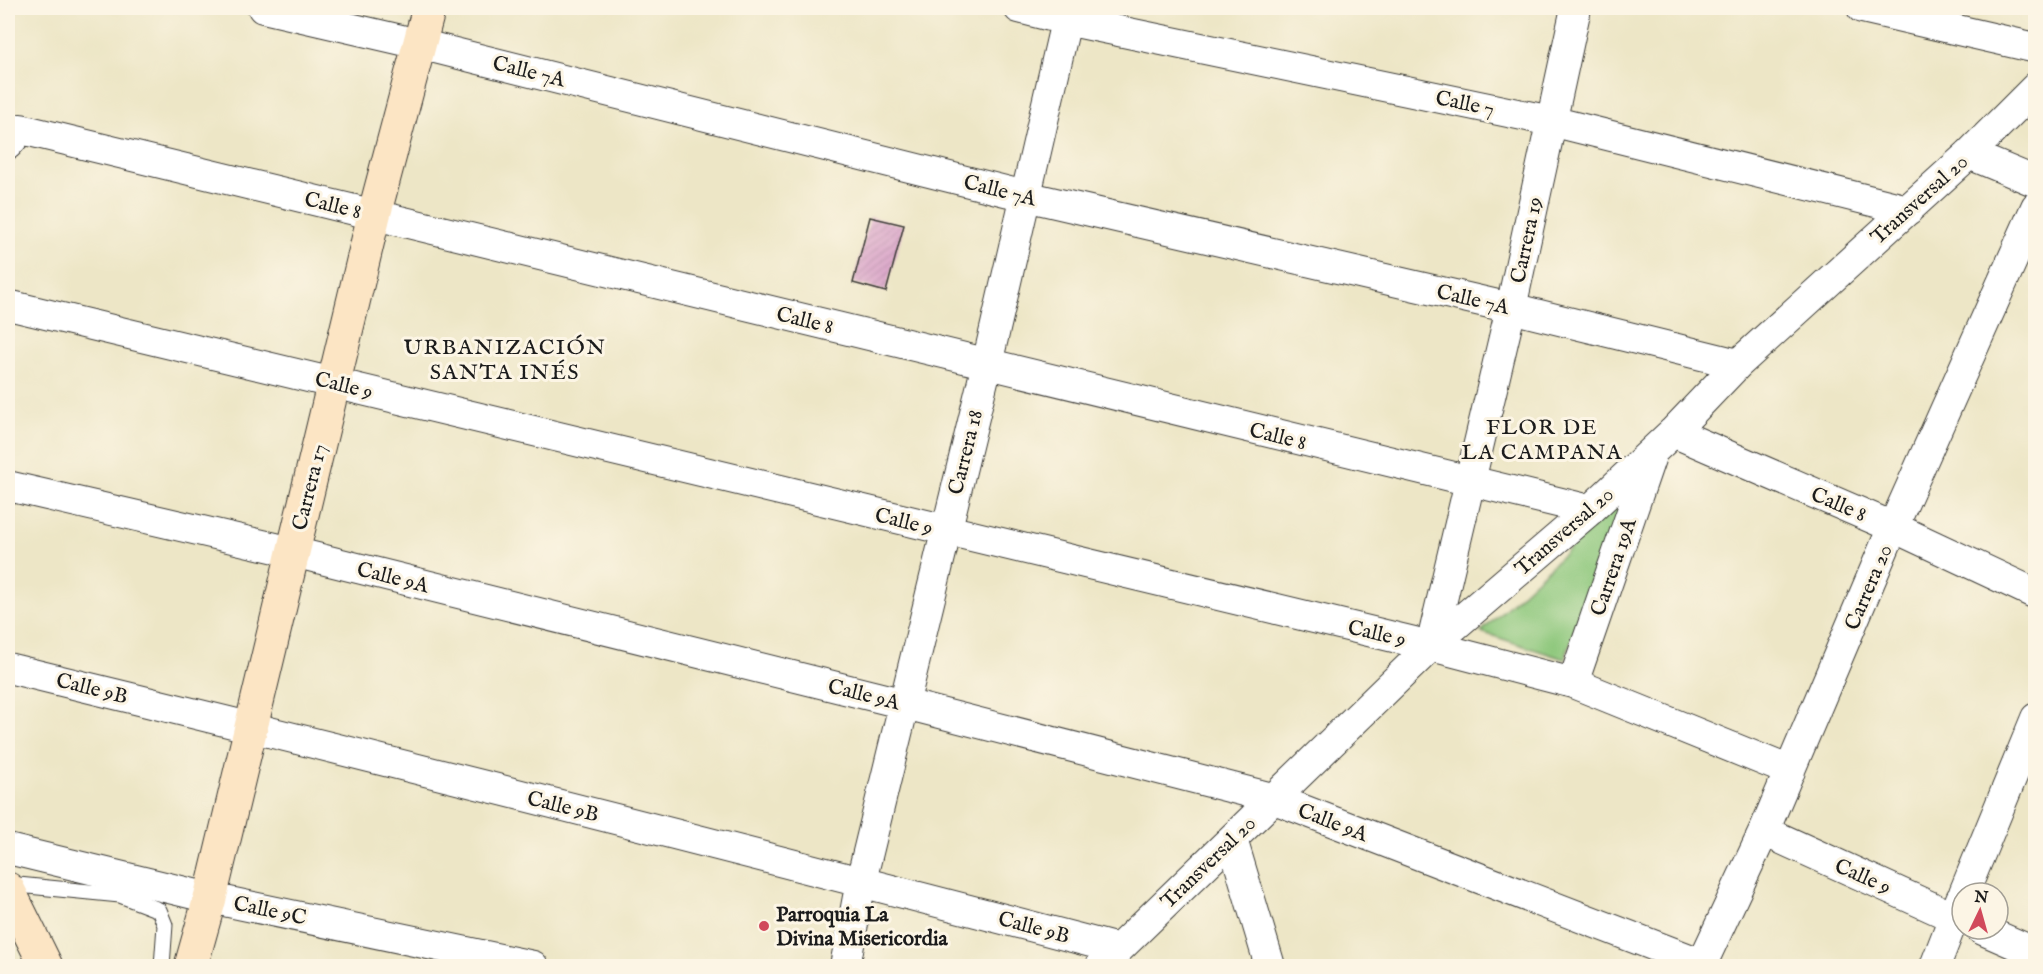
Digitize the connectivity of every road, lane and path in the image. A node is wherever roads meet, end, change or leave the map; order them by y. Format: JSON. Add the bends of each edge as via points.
{"nodes":[{"id":1,"x":263,"y":8,"type":"edge"},
{"id":2,"x":429,"y":8,"type":"edge"},
{"id":3,"x":1019,"y":8,"type":"edge"},
{"id":4,"x":1576,"y":8,"type":"edge"},
{"id":5,"x":1862,"y":8,"type":"edge"},
{"id":6,"x":1068,"y":14,"type":"edge"},
{"id":7,"x":419,"y":44,"type":"junction"},
{"id":8,"x":2036,"y":48,"type":"edge"},
{"id":9,"x":2036,"y":87,"type":"edge"},
{"id":10,"x":1551,"y":121,"type":"junction"},
{"id":11,"x":14,"y":136,"type":"edge"},
{"id":12,"x":1969,"y":154,"type":"junction"},
{"id":13,"x":2036,"y":182,"type":"edge"},
{"id":14,"x":1025,"y":196,"type":"junction"},
{"id":15,"x":2036,"y":207,"type":"edge"},
{"id":16,"x":1908,"y":210,"type":"junction"},
{"id":17,"x":374,"y":215,"type":"junction"},
{"id":18,"x":8,"y":305,"type":"edge"},
{"id":19,"x":1512,"y":308,"type":"junction"},
{"id":20,"x":987,"y":364,"type":"junction"},
{"id":21,"x":1738,"y":364,"type":"junction"},
{"id":22,"x":335,"y":382,"type":"junction"},
{"id":23,"x":1663,"y":441,"type":"junction"},
{"id":24,"x":1470,"y":483,"type":"junction"},
{"id":25,"x":8,"y":486,"type":"edge"},
{"id":26,"x":1590,"y":510,"type":"junction"},
{"id":27,"x":1893,"y":527,"type":"junction"},
{"id":28,"x":946,"y":531,"type":"junction"},
{"id":29,"x":293,"y":552,"type":"junction"},
{"id":30,"x":2036,"y":594,"type":"edge"},
{"id":31,"x":1431,"y":646,"type":"junction"},
{"id":32,"x":8,"y":668,"type":"edge"},
{"id":33,"x":1573,"y":683,"type":"junction"},
{"id":34,"x":905,"y":704,"type":"junction"},
{"id":35,"x":2036,"y":718,"type":"edge"},
{"id":36,"x":250,"y":726,"type":"junction"},
{"id":37,"x":1790,"y":771,"type":"junction"},
{"id":38,"x":1272,"y":798,"type":"junction"},
{"id":39,"x":1764,"y":831,"type":"junction"},
{"id":40,"x":1232,"y":839,"type":"junction"},
{"id":41,"x":8,"y":849,"type":"edge"},
{"id":42,"x":861,"y":881,"type":"junction"},
{"id":43,"x":1970,"y":881,"type":"edge"},
{"id":44,"x":8,"y":884,"type":"edge"},
{"id":45,"x":8,"y":889,"type":"edge"},
{"id":46,"x":210,"y":898,"type":"junction"},
{"id":47,"x":1950,"y":903,"type":"edge"},
{"id":48,"x":1950,"y":931,"type":"edge"},
{"id":49,"x":2010,"y":941,"type":"edge"},
{"id":50,"x":2036,"y":952,"type":"edge"},
{"id":51,"x":1109,"y":958,"type":"edge"},
{"id":52,"x":1702,"y":965,"type":"edge"},
{"id":53,"x":46,"y":966,"type":"edge"},
{"id":54,"x":162,"y":966,"type":"edge"},
{"id":55,"x":191,"y":966,"type":"edge"},
{"id":56,"x":533,"y":966,"type":"edge"},
{"id":57,"x":845,"y":966,"type":"edge"},
{"id":58,"x":1270,"y":966,"type":"edge"},
{"id":59,"x":1935,"y":966,"type":"edge"}],
"edges":[{"from":1,"to":7,"type":"street","name":"Calle 7A"},
{"from":2,"to":7,"type":"street","name":"Carrera 17"},
{"from":3,"to":6,"type":"street","name":"Calle 7"},
{"from":4,"to":10,"type":"street","name":"Carrera 19"},
{"from":5,"to":8,"type":"street"},
{"from":6,"to":10,"type":"street","name":"Calle 7"},
{"from":6,"to":14,"type":"street","name":"Carrera 18"},
{"from":7,"to":14,"type":"street","name":"Calle 7A"},
{"from":7,"to":17,"type":"street","name":"Carrera 17"},
{"from":9,"to":12,"type":"street","name":"Transversal 20"},
{"from":10,"to":16,"type":"street","name":"Calle 7"},
{"from":10,"to":19,"type":"street","name":"Carrera 19"},
{"from":11,"to":17,"type":"street","name":"Calle 8"},
{"from":12,"to":13,"type":"street"},
{"from":12,"to":16,"type":"street","name":"Transversal 20"},
{"from":14,"to":19,"type":"street","name":"Calle 7A"},
{"from":14,"to":20,"type":"street","name":"Carrera 18"},
{"from":15,"to":27,"type":"street","name":"Carrera 20"},
{"from":16,"to":21,"type":"street","name":"Transversal 20"},
{"from":17,"to":20,"type":"street","name":"Calle 8"},
{"from":17,"to":22,"type":"street","name":"Carrera 17"},
{"from":18,"to":22,"type":"street","name":"Calle 9"},
{"from":19,"to":21,"type":"street","name":"Calle 7A"},
{"from":19,"to":24,"type":"street","name":"Carrera 19"},
{"from":20,"to":24,"type":"street","name":"Calle 8"},
{"from":20,"to":28,"type":"street","name":"Carrera 18"},
{"from":21,"to":23,"type":"street","name":"Transversal 20"},
{"from":22,"to":28,"type":"street","name":"Calle 9"},
{"from":22,"to":29,"type":"street","name":"Carrera 17"},
{"from":23,"to":26,"type":"street","name":"Transversal 20"},
{"from":23,"to":27,"type":"street","name":"Calle 8"},
{"from":23,"to":33,"type":"street","name":"Carrera 19A"},
{"from":24,"to":26,"type":"street","name":"Calle 8"},
{"from":24,"to":31,"type":"street","name":"Carrera 19"},
{"from":25,"to":29,"type":"street","name":"Calle 9A"},
{"from":26,"to":31,"type":"street","name":"Transversal 20"},
{"from":27,"to":30,"type":"street","name":"Calle 8"},
{"from":27,"to":37,"type":"street","name":"Carrera 20"},
{"from":28,"to":31,"type":"street","name":"Calle 9"},
{"from":28,"to":34,"type":"street","name":"Carrera 18"},
{"from":29,"to":34,"type":"street","name":"Calle 9A"},
{"from":29,"to":36,"type":"street","name":"Carrera 17"},
{"from":31,"to":33,"type":"street","name":"Calle 9"},
{"from":31,"to":38,"type":"street","name":"Transversal 20"},
{"from":32,"to":36,"type":"street","name":"Calle 9B"},
{"from":33,"to":37,"type":"street","name":"Calle 9"},
{"from":34,"to":38,"type":"street","name":"Calle 9A"},
{"from":34,"to":42,"type":"street","name":"Carrera 18"},
{"from":35,"to":43,"type":"street"},
{"from":36,"to":42,"type":"street","name":"Calle 9B"},
{"from":36,"to":46,"type":"street","name":"Carrera 17"},
{"from":37,"to":39,"type":"street","name":"Carrera 20"},
{"from":38,"to":40,"type":"street","name":"Transversal 20"},
{"from":38,"to":52,"type":"street","name":"Calle 9A"},
{"from":39,"to":47,"type":"street","name":"Calle 9"},
{"from":39,"to":52,"type":"street","name":"Carrera 20"},
{"from":40,"to":51,"type":"street","name":"Transversal 20"},
{"from":40,"to":58,"type":"street"},
{"from":41,"to":46,"type":"street","name":"Calle 9C"},
{"from":42,"to":51,"type":"street","name":"Calle 9B"},
{"from":42,"to":57,"type":"street","name":"Carrera 18"},
{"from":44,"to":54,"type":"lane","via":[[120,895],[159,910],[165,925]]},
{"from":45,"to":53,"type":"street"},
{"from":46,"to":55,"type":"street","name":"Carrera 17"},
{"from":46,"to":56,"type":"street","name":"Calle 9C"},
{"from":48,"to":59,"type":"street"},
{"from":49,"to":50,"type":"street"}]}
